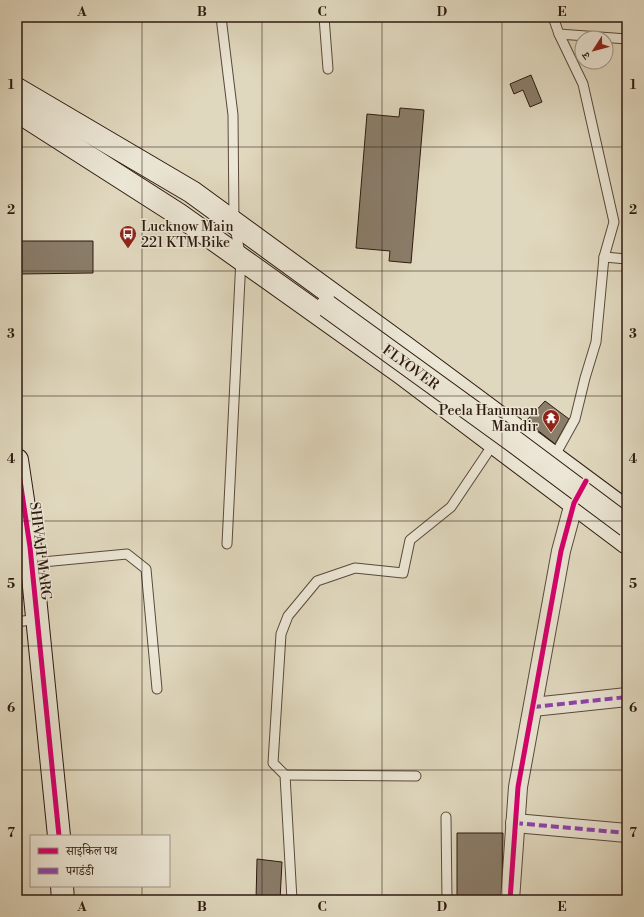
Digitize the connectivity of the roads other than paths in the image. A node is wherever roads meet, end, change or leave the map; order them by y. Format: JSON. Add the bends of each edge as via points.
{"nodes":[{"id":1,"x":221,"y":17,"type":"edge"},
{"id":2,"x":324,"y":17,"type":"edge"},
{"id":3,"x":553,"y":17,"type":"edge"},
{"id":4,"x":559,"y":34,"type":"junction"},
{"id":5,"x":627,"y":39,"type":"edge"},
{"id":6,"x":328,"y":69,"type":"dead end"},
{"id":7,"x":17,"y":89,"type":"edge"},
{"id":8,"x":17,"y":111,"type":"edge"},
{"id":9,"x":234,"y":223,"type":"junction"},
{"id":10,"x":604,"y":257,"type":"junction"},
{"id":11,"x":241,"y":258,"type":"junction"},
{"id":12,"x":627,"y":259,"type":"edge"},
{"id":13,"x":288,"y":262,"type":"junction"},
{"id":14,"x":272,"y":281,"type":"junction"},
{"id":15,"x":319,"y":300,"type":"junction"},
{"id":16,"x":494,"y":443,"type":"junction"},
{"id":17,"x":554,"y":458,"type":"junction"},
{"id":18,"x":17,"y":460,"type":"edge"},
{"id":19,"x":586,"y":481,"type":"junction"},
{"id":20,"x":574,"y":502,"type":"junction"},
{"id":21,"x":627,"y":512,"type":"edge"},
{"id":22,"x":627,"y":526,"type":"edge"},
{"id":23,"x":627,"y":543,"type":"edge"},
{"id":24,"x":227,"y":544,"type":"dead end"},
{"id":25,"x":29,"y":558,"type":"junction"},
{"id":26,"x":27,"y":620,"type":"edge"},
{"id":27,"x":157,"y":689,"type":"dead end"},
{"id":28,"x":627,"y":697,"type":"edge"},
{"id":29,"x":533,"y":707,"type":"junction"},
{"id":30,"x":285,"y":774,"type":"junction"},
{"id":31,"x":416,"y":776,"type":"dead end"},
{"id":32,"x":446,"y":817,"type":"dead end"},
{"id":33,"x":515,"y":823,"type":"junction"},
{"id":34,"x":627,"y":833,"type":"edge"},
{"id":35,"x":59,"y":835,"type":"edge"},
{"id":36,"x":62,"y":887,"type":"edge"},
{"id":37,"x":63,"y":900,"type":"edge"},
{"id":38,"x":292,"y":900,"type":"edge"},
{"id":39,"x":447,"y":900,"type":"edge"},
{"id":40,"x":510,"y":900,"type":"edge"}],
"edges":[{"from":1,"to":9,"type":"lane","via":[[233,115]]},
{"from":2,"to":6,"type":"lane"},
{"from":3,"to":4,"type":"lane"},
{"from":4,"to":5,"type":"lane"},
{"from":4,"to":10,"type":"lane","via":[[583,84],[614,222]]},
{"from":7,"to":9,"type":"main road","via":[[192,192]]},
{"from":8,"to":11,"type":"main road","via":[[178,214]]},
{"from":9,"to":11,"type":"lane"},
{"from":9,"to":13,"type":"main road"},
{"from":10,"to":12,"type":"lane"},
{"from":10,"to":17,"type":"lane","via":[[596,342],[575,419]]},
{"from":11,"to":14,"type":"main road"},
{"from":11,"to":24,"type":"lane"},
{"from":13,"to":15,"type":"main road","name":"FLYOVER"},
{"from":13,"to":17,"type":"main road"},
{"from":14,"to":15,"type":"main road","name":"FLYOVER"},
{"from":14,"to":16,"type":"main road"},
{"from":15,"to":22,"type":"main road","name":"FLYOVER","bridge":true},
{"from":16,"to":20,"type":"main road"},
{"from":16,"to":30,"type":"lane","via":[[451,506],[410,540],[403,573],[355,568],[317,581],[288,616],[281,634],[273,763]]},
{"from":17,"to":19,"type":"main road"},
{"from":18,"to":25,"type":"main road","name":"SHIVAJI MARG"},
{"from":19,"to":20,"type":"street"},
{"from":19,"to":21,"type":"main road"},
{"from":20,"to":23,"type":"main road"},
{"from":20,"to":29,"type":"street","via":[[561,551]]},
{"from":25,"to":26,"type":"main road","name":"SHIVAJI MARG"},
{"from":25,"to":27,"type":"lane","via":[[127,554],[146,569]]},
{"from":26,"to":35,"type":"main road","name":"SHIVAJI MARG"},
{"from":28,"to":29,"type":"street"},
{"from":29,"to":33,"type":"street","via":[[518,787]]},
{"from":30,"to":31,"type":"lane"},
{"from":30,"to":38,"type":"lane"},
{"from":32,"to":39,"type":"lane"},
{"from":33,"to":34,"type":"street"},
{"from":33,"to":40,"type":"street"},
{"from":36,"to":37,"type":"main road"}]}
